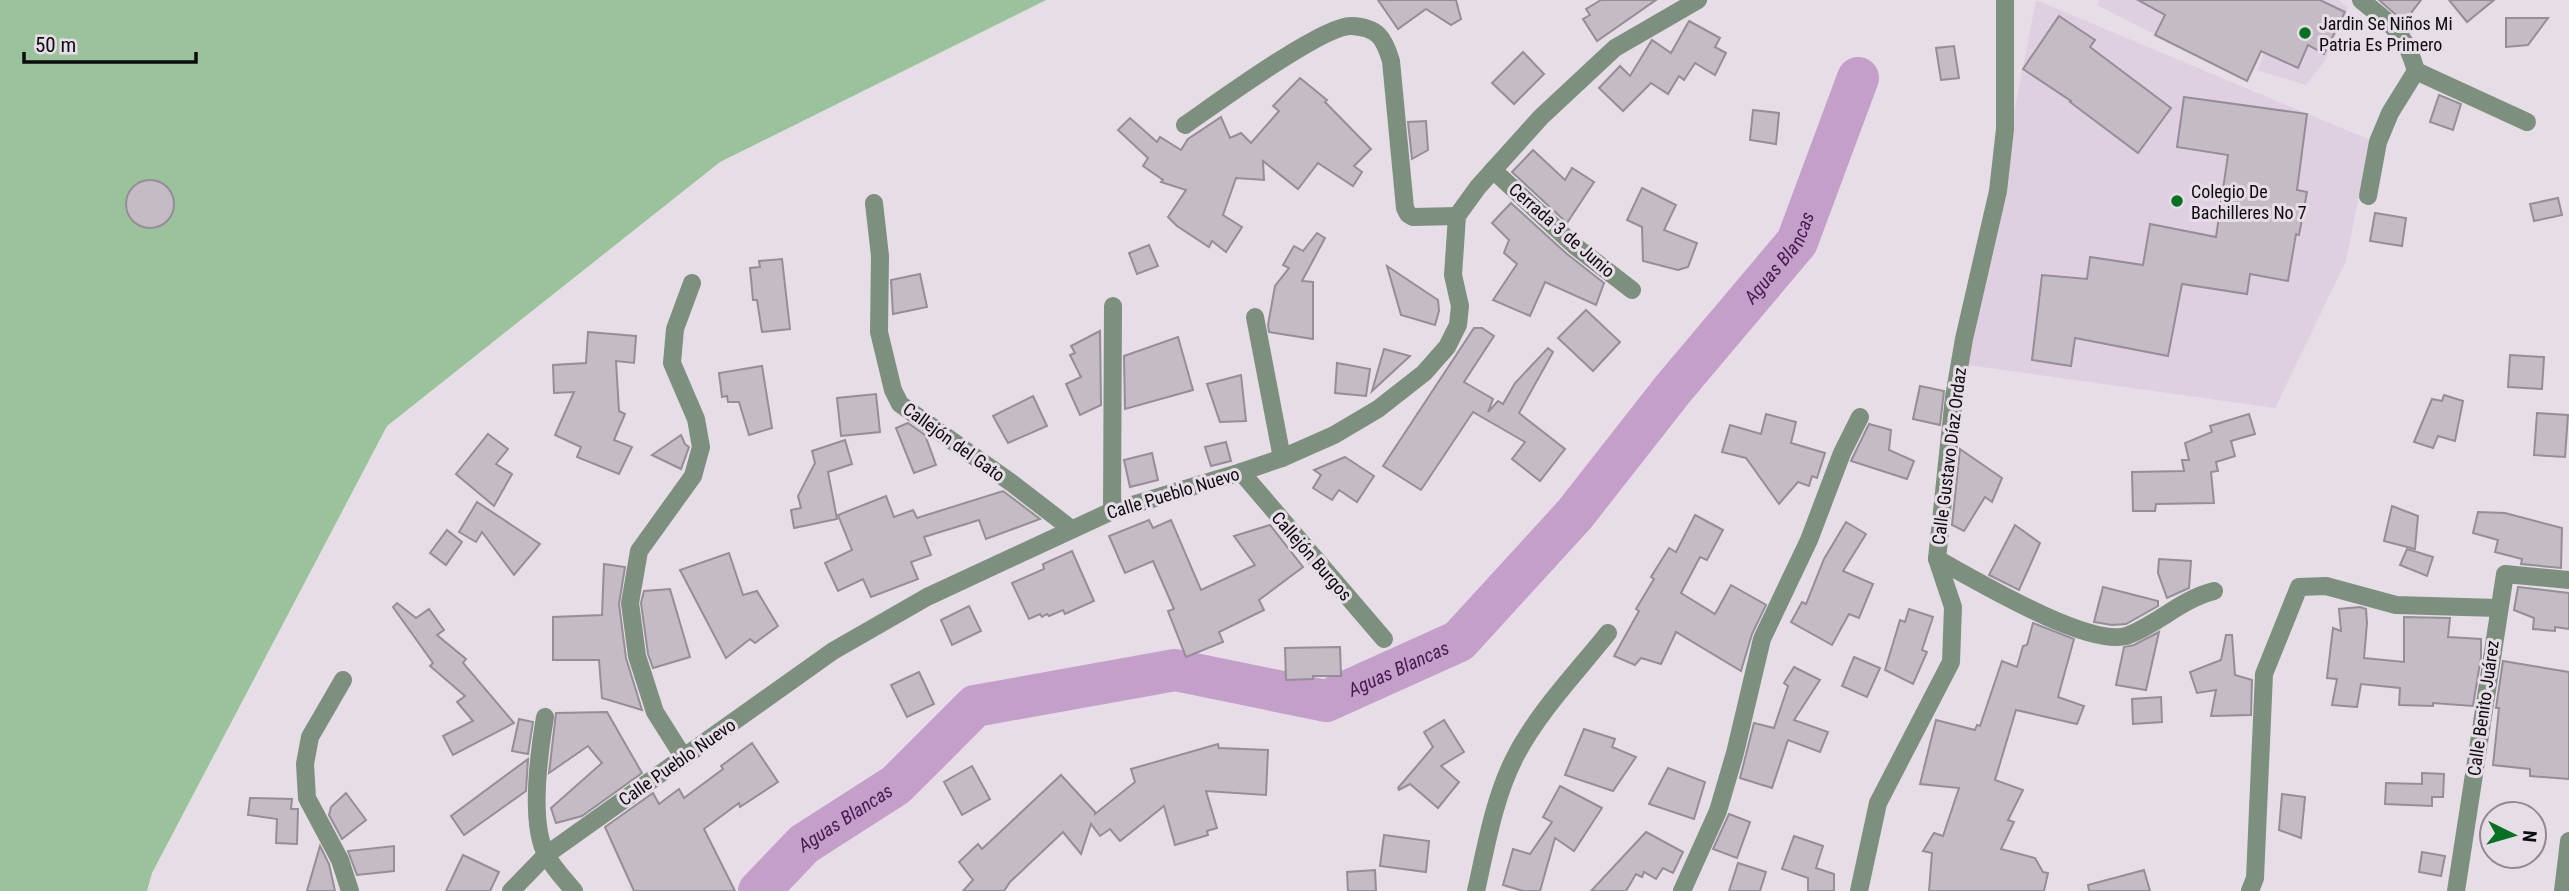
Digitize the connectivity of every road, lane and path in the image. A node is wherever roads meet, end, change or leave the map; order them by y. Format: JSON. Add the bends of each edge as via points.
{"nodes":[{"id":1,"x":1698,"y":0,"type":"edge"},
{"id":2,"x":2005,"y":0,"type":"edge"},
{"id":3,"x":2361,"y":0,"type":"edge"},
{"id":4,"x":2416,"y":71,"type":"junction"},
{"id":5,"x":2527,"y":122,"type":"dead end"},
{"id":6,"x":1185,"y":125,"type":"dead end"},
{"id":7,"x":1493,"y":170,"type":"junction"},
{"id":8,"x":2368,"y":197,"type":"dead end"},
{"id":9,"x":874,"y":203,"type":"dead end"},
{"id":10,"x":1457,"y":216,"type":"junction"},
{"id":11,"x":692,"y":283,"type":"dead end"},
{"id":12,"x":1632,"y":290,"type":"dead end"},
{"id":13,"x":1113,"y":306,"type":"dead end"},
{"id":14,"x":1255,"y":317,"type":"dead end"},
{"id":15,"x":1860,"y":417,"type":"dead end"},
{"id":16,"x":1282,"y":458,"type":"junction"},
{"id":17,"x":1241,"y":472,"type":"junction"},
{"id":18,"x":1112,"y":511,"type":"junction"},
{"id":19,"x":1070,"y":528,"type":"junction"},
{"id":20,"x":1937,"y":559,"type":"junction"},
{"id":21,"x":2569,"y":580,"type":"edge"},
{"id":22,"x":2214,"y":591,"type":"dead end"},
{"id":23,"x":2498,"y":608,"type":"junction"},
{"id":24,"x":1608,"y":633,"type":"dead end"},
{"id":25,"x":1384,"y":639,"type":"dead end"},
{"id":26,"x":343,"y":680,"type":"dead end"},
{"id":27,"x":545,"y":717,"type":"dead end"},
{"id":28,"x":684,"y":758,"type":"junction"},
{"id":29,"x":2569,"y":842,"type":"edge"},
{"id":30,"x":546,"y":855,"type":"junction"},
{"id":31,"x":351,"y":891,"type":"edge"},
{"id":32,"x":511,"y":891,"type":"edge"},
{"id":33,"x":573,"y":891,"type":"edge"},
{"id":34,"x":1476,"y":891,"type":"edge"},
{"id":35,"x":1682,"y":891,"type":"edge"},
{"id":36,"x":1858,"y":891,"type":"edge"},
{"id":37,"x":2250,"y":891,"type":"edge"},
{"id":38,"x":2456,"y":891,"type":"edge"},
{"id":39,"x":2563,"y":891,"type":"edge"}],
"edges":[{"from":1,"to":7,"type":"street","via":[[1615,48],[1541,117]]},
{"from":2,"to":20,"type":"street","name":"Calle Gustavo Díaz Ordaz","via":[[2005,129],[1998,191],[1954,397]]},
{"from":3,"to":4,"type":"street","via":[[2398,30],[2409,46]]},
{"from":4,"to":5,"type":"street"},
{"from":4,"to":8,"type":"street","via":[[2378,142]]},
{"from":6,"to":10,"type":"street","via":[[1309,42],[1349,26],[1372,30],[1385,41],[1391,61],[1405,208],[1413,217]]},
{"from":7,"to":10,"type":"street"},
{"from":7,"to":12,"type":"street","name":"Cerrada 3 de Junio","via":[[1575,247]]},
{"from":9,"to":19,"type":"street","name":"Callejón del Gato","via":[[880,256],[879,332],[900,404]]},
{"from":10,"to":16,"type":"street","name":"Calle Pueblo Nuevo","via":[[1453,275],[1460,306],[1458,325],[1447,347],[1424,373],[1378,410]]},
{"from":11,"to":28,"type":"street","via":[[675,329],[672,363],[696,419],[701,447],[693,475],[639,551],[630,604],[637,656],[655,712]]},
{"from":13,"to":18,"type":"street"},
{"from":14,"to":16,"type":"street"},
{"from":15,"to":35,"type":"street","via":[[1762,639],[1718,811]]},
{"from":16,"to":17,"type":"street","name":"Calle Pueblo Nuevo"},
{"from":17,"to":18,"type":"street","name":"Calle Pueblo Nuevo"},
{"from":17,"to":25,"type":"street","name":"Callejón Burgos"},
{"from":18,"to":19,"type":"street","name":"Calle Pueblo Nuevo"},
{"from":19,"to":28,"type":"street","name":"Calle Pueblo Nuevo","via":[[927,597],[833,651]]},
{"from":20,"to":22,"type":"street","via":[[2034,611],[2109,638],[2127,636]]},
{"from":20,"to":36,"type":"street","name":"Calle Gustavo Díaz Ordaz","via":[[1953,607],[1951,662],[1878,803]]},
{"from":21,"to":23,"type":"street","name":"Calle Benito Juárez","via":[[2505,575]]},
{"from":23,"to":37,"type":"street","via":[[2396,605],[2326,586],[2299,587],[2264,674],[2255,878]]},
{"from":23,"to":38,"type":"street","name":"Calle Benito Juárez"},
{"from":24,"to":34,"type":"street","via":[[1515,757],[1497,803]]},
{"from":26,"to":31,"type":"street","via":[[310,737],[305,764],[307,798]]},
{"from":27,"to":30,"type":"street","via":[[538,760],[538,827]]},
{"from":28,"to":30,"type":"street","name":"Calle Pueblo Nuevo"},
{"from":29,"to":39,"type":"street"},
{"from":30,"to":32,"type":"street","name":"Calle Pueblo Nuevo"},
{"from":30,"to":33,"type":"street"}]}
